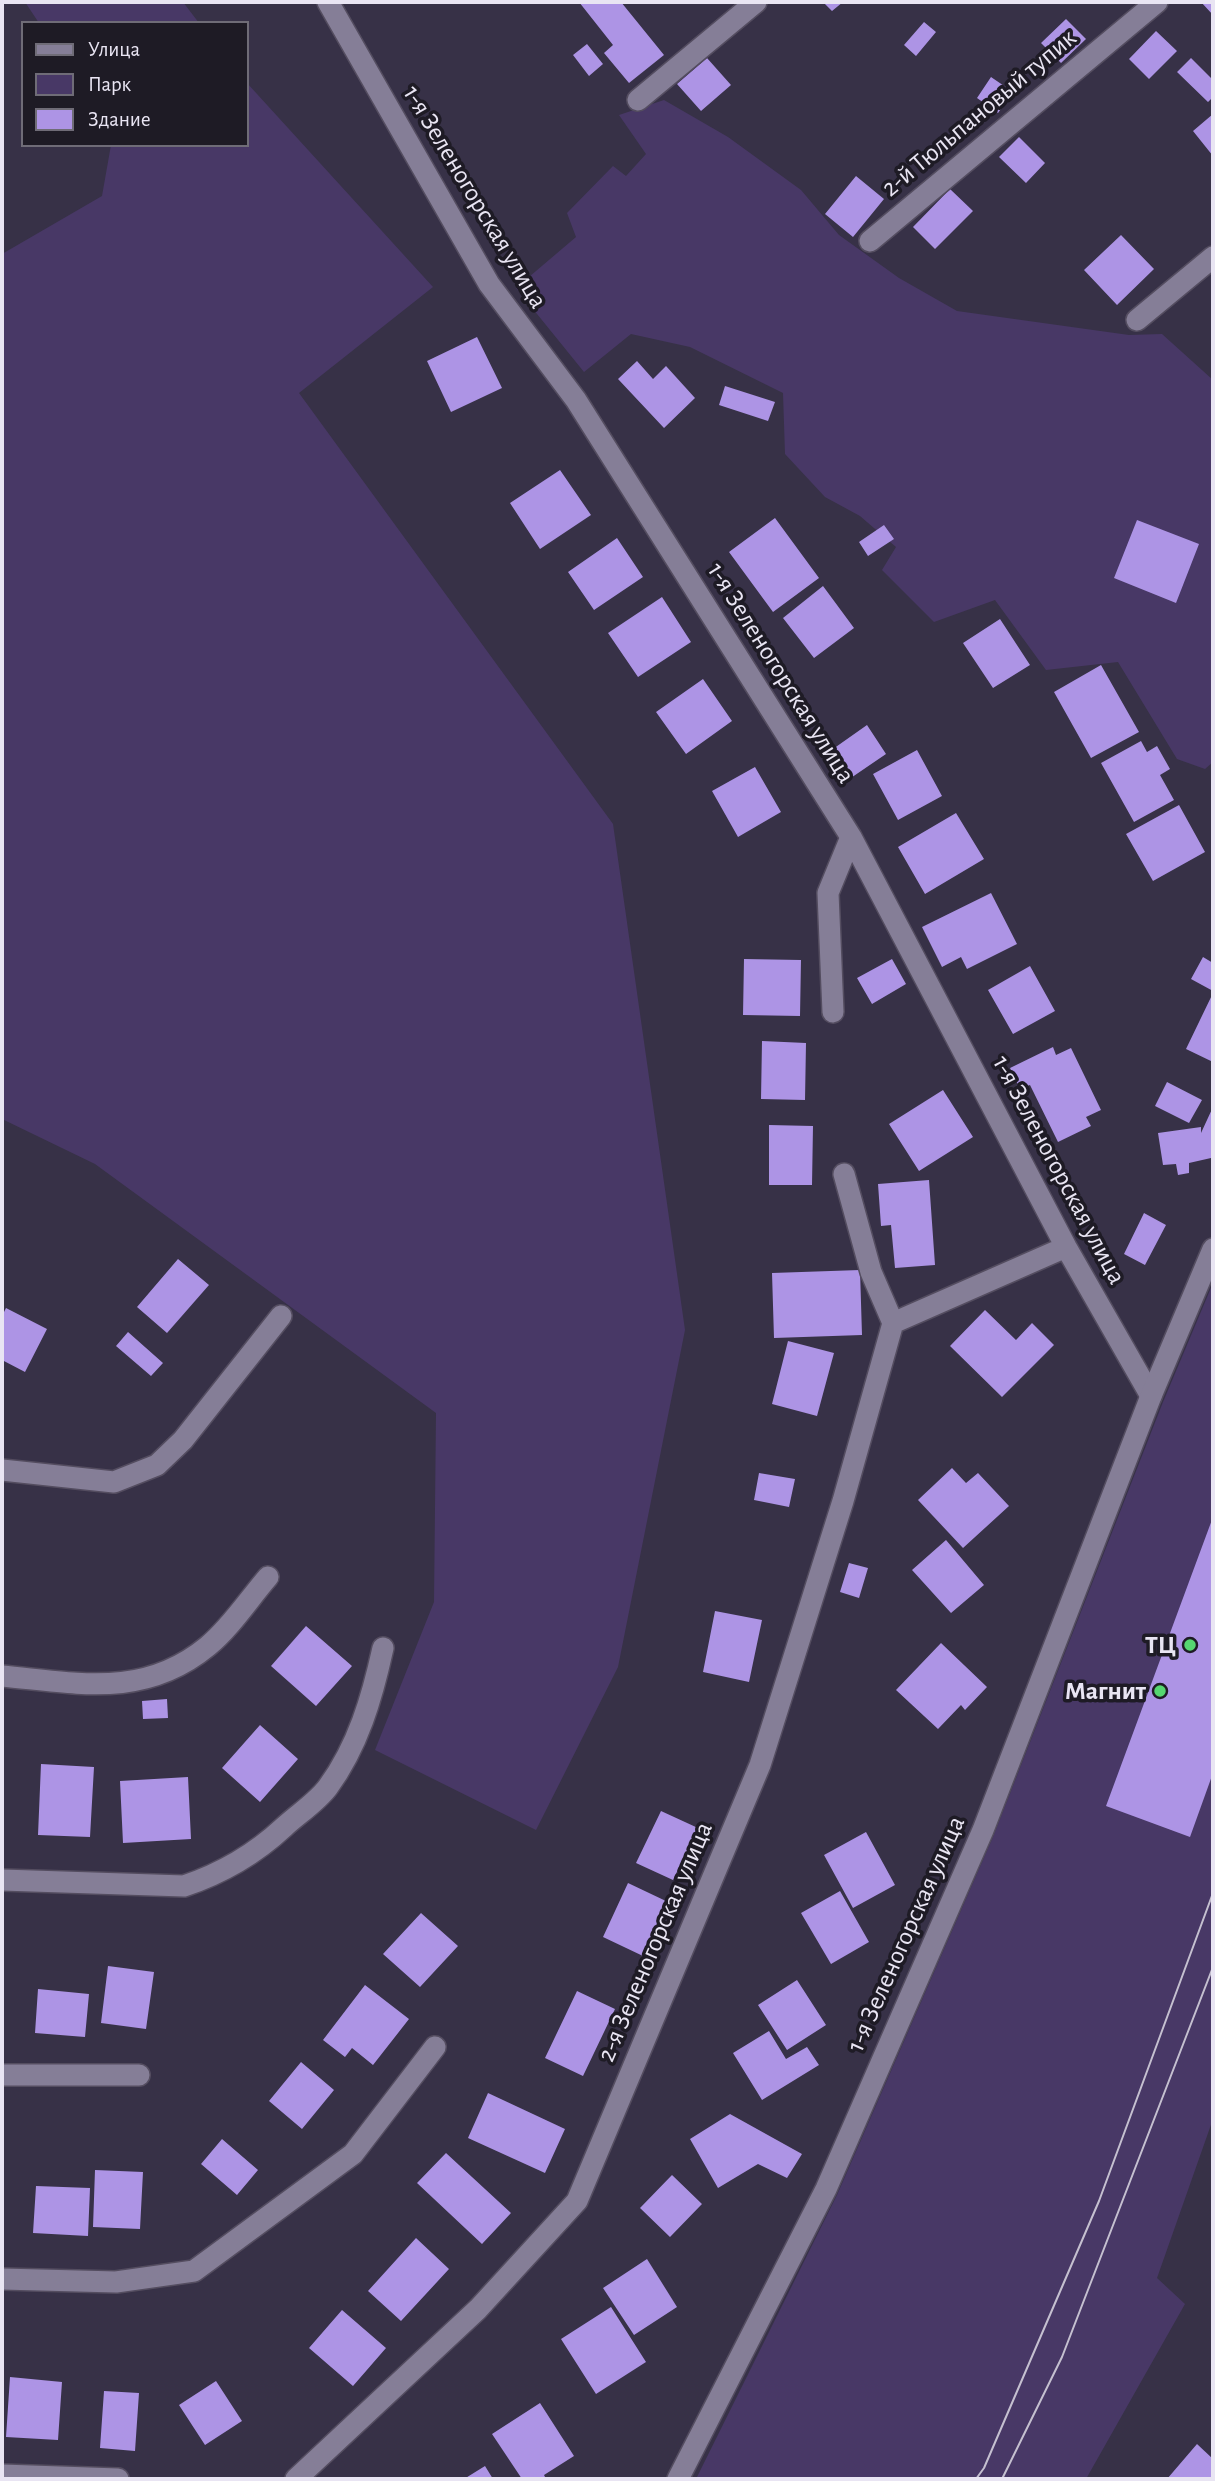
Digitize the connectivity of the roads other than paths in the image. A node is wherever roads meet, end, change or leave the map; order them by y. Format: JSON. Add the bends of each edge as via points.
{"nodes":[{"id":1,"x":755,"y":2,"type":"edge"},
{"id":2,"x":1157,"y":2,"type":"edge"},
{"id":3,"x":334,"y":4,"type":"edge"},
{"id":4,"x":638,"y":100,"type":"dead end"},
{"id":5,"x":870,"y":241,"type":"dead end"},
{"id":6,"x":1213,"y":257,"type":"edge"},
{"id":7,"x":1137,"y":320,"type":"dead end"},
{"id":8,"x":851,"y":836,"type":"junction"},
{"id":9,"x":833,"y":1012,"type":"dead end"},
{"id":10,"x":844,"y":1174,"type":"dead end"},
{"id":11,"x":1066,"y":1247,"type":"junction"},
{"id":12,"x":1213,"y":1249,"type":"edge"},
{"id":13,"x":281,"y":1316,"type":"dead end"},
{"id":14,"x":893,"y":1323,"type":"junction"},
{"id":15,"x":1151,"y":1396,"type":"junction"},
{"id":16,"x":2,"y":1470,"type":"edge"},
{"id":17,"x":268,"y":1577,"type":"dead end"},
{"id":18,"x":383,"y":1648,"type":"dead end"},
{"id":19,"x":2,"y":1676,"type":"edge"},
{"id":20,"x":2,"y":1880,"type":"edge"},
{"id":21,"x":435,"y":2048,"type":"dead end"},
{"id":22,"x":2,"y":2075,"type":"edge"},
{"id":23,"x":139,"y":2075,"type":"dead end"},
{"id":24,"x":2,"y":2279,"type":"edge"},
{"id":25,"x":2,"y":2476,"type":"edge"},
{"id":26,"x":117,"y":2479,"type":"edge"},
{"id":27,"x":296,"y":2479,"type":"edge"},
{"id":28,"x":678,"y":2479,"type":"edge"}],
"edges":[{"from":1,"to":4,"type":"street"},
{"from":2,"to":5,"type":"street","name":"2-й Тюльпановый тупик"},
{"from":3,"to":8,"type":"street","name":"1-я Зеленогорская улица","via":[[488,284],[576,400]]},
{"from":6,"to":7,"type":"street"},
{"from":8,"to":9,"type":"street","via":[[828,893]]},
{"from":8,"to":11,"type":"street","name":"1-я Зеленогорская улица"},
{"from":10,"to":14,"type":"street","via":[[871,1272]]},
{"from":11,"to":14,"type":"street"},
{"from":11,"to":15,"type":"street","name":"1-я Зеленогорская улица"},
{"from":12,"to":15,"type":"street","name":"1-я Зеленогорская улица"},
{"from":13,"to":16,"type":"street","via":[[183,1440],[157,1465],[114,1482]]},
{"from":14,"to":27,"type":"street","name":"2-я Зеленогорская улица","via":[[760,1765],[577,2201],[478,2309]]},
{"from":15,"to":28,"type":"street","name":"1-я Зеленогорская улица","via":[[983,1830],[826,2189]]},
{"from":17,"to":19,"type":"street","via":[[209,1646],[163,1675],[109,1686]]},
{"from":18,"to":20,"type":"street","via":[[373,1695],[353,1745],[327,1789],[256,1853],[184,1886]]},
{"from":21,"to":24,"type":"street","via":[[353,2154],[194,2271],[116,2282]]},
{"from":22,"to":23,"type":"street"},
{"from":25,"to":26,"type":"street"}]}
